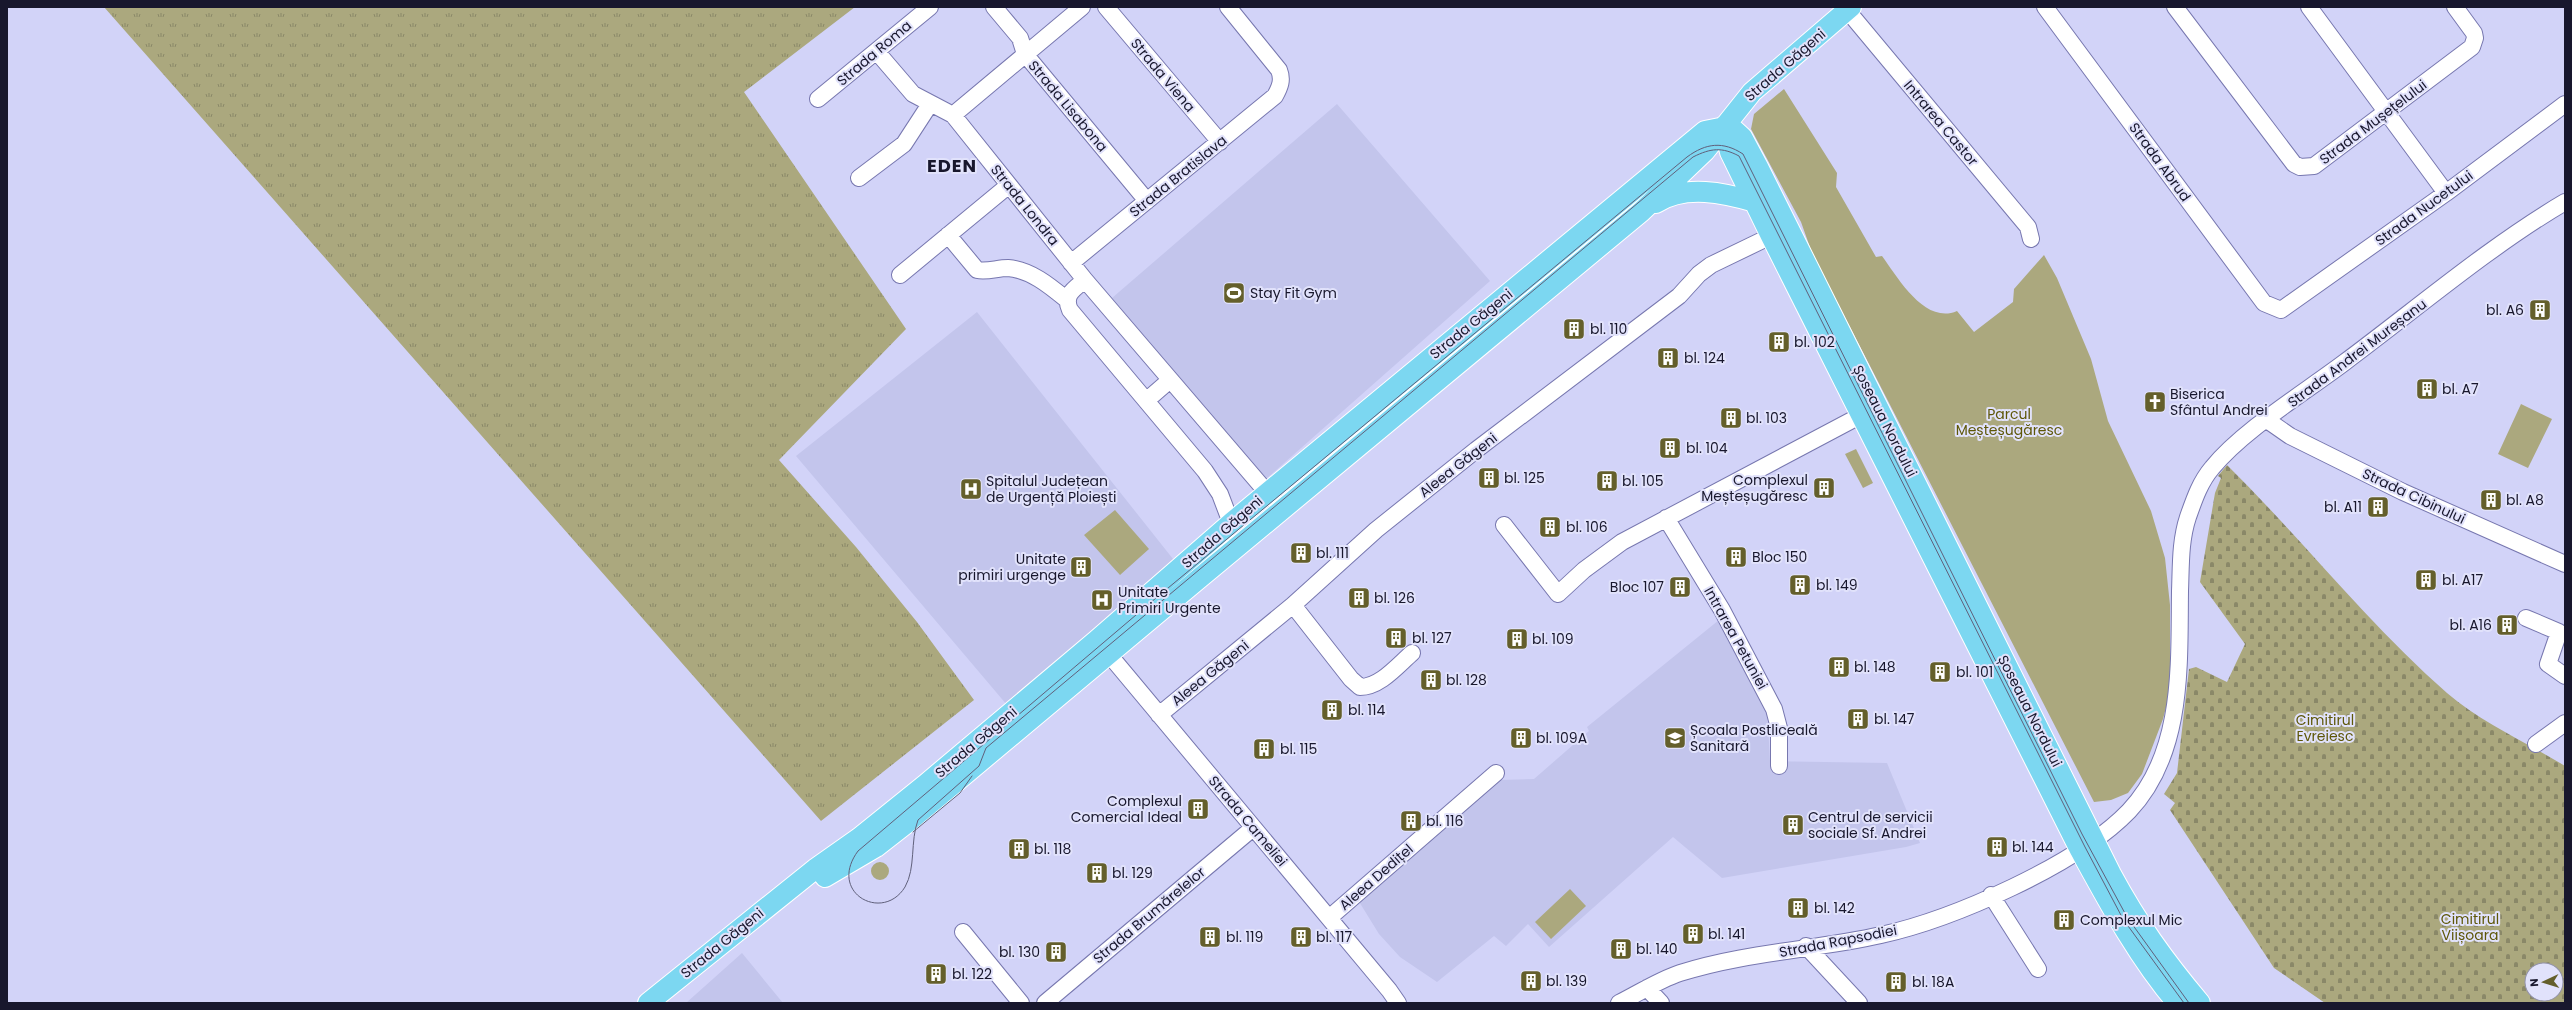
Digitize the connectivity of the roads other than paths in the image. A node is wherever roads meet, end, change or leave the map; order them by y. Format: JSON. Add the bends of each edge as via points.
{"nodes":[{"id":1,"x":930,"y":7,"type":"edge"},
{"id":2,"x":994,"y":7,"type":"edge"},
{"id":3,"x":1082,"y":7,"type":"edge"},
{"id":4,"x":1106,"y":7,"type":"edge"},
{"id":5,"x":1228,"y":7,"type":"edge"},
{"id":6,"x":2045,"y":7,"type":"edge"},
{"id":7,"x":2175,"y":7,"type":"edge"},
{"id":8,"x":2309,"y":7,"type":"edge"},
{"id":9,"x":2455,"y":7,"type":"edge"},
{"id":10,"x":1849,"y":8,"type":"edge"},
{"id":11,"x":877,"y":52,"type":"junction"},
{"id":12,"x":1025,"y":54,"type":"junction"},
{"id":13,"x":818,"y":99,"type":"dead end"},
{"id":14,"x":930,"y":104,"type":"junction"},
{"id":15,"x":2565,"y":104,"type":"edge"},
{"id":16,"x":2387,"y":111,"type":"junction"},
{"id":17,"x":953,"y":115,"type":"junction"},
{"id":18,"x":1724,"y":126,"type":"junction"},
{"id":19,"x":1220,"y":142,"type":"junction"},
{"id":20,"x":1691,"y":165,"type":"junction"},
{"id":21,"x":1742,"y":175,"type":"junction"},
{"id":22,"x":858,"y":178,"type":"dead end"},
{"id":23,"x":1008,"y":185,"type":"junction"},
{"id":24,"x":2446,"y":193,"type":"junction"},
{"id":25,"x":1147,"y":201,"type":"junction"},
{"id":26,"x":1755,"y":202,"type":"junction"},
{"id":27,"x":2565,"y":202,"type":"edge"},
{"id":28,"x":1641,"y":212,"type":"junction"},
{"id":29,"x":948,"y":235,"type":"junction"},
{"id":30,"x":1771,"y":236,"type":"junction"},
{"id":31,"x":2031,"y":239,"type":"dead end"},
{"id":32,"x":1071,"y":263,"type":"junction"},
{"id":33,"x":900,"y":275,"type":"dead end"},
{"id":34,"x":1085,"y":280,"type":"junction"},
{"id":35,"x":1067,"y":300,"type":"junction"},
{"id":36,"x":2281,"y":310,"type":"joint"},
{"id":37,"x":1170,"y":380,"type":"junction"},
{"id":38,"x":1147,"y":400,"type":"junction"},
{"id":39,"x":1869,"y":411,"type":"junction"},
{"id":40,"x":2267,"y":420,"type":"junction"},
{"id":41,"x":1269,"y":492,"type":"junction"},
{"id":42,"x":1282,"y":510,"type":"junction"},
{"id":43,"x":1666,"y":518,"type":"junction"},
{"id":44,"x":1231,"y":523,"type":"junction"},
{"id":45,"x":1504,"y":525,"type":"dead end"},
{"id":46,"x":2565,"y":564,"type":"edge"},
{"id":47,"x":1293,"y":605,"type":"junction"},
{"id":48,"x":2526,"y":618,"type":"dead end"},
{"id":49,"x":1102,"y":647,"type":"junction"},
{"id":50,"x":1412,"y":653,"type":"dead end"},
{"id":51,"x":2565,"y":676,"type":"edge"},
{"id":52,"x":1159,"y":715,"type":"junction"},
{"id":53,"x":2565,"y":723,"type":"edge"},
{"id":54,"x":2536,"y":744,"type":"dead end"},
{"id":55,"x":1778,"y":766,"type":"dead end"},
{"id":56,"x":1496,"y":773,"type":"dead end"},
{"id":57,"x":1253,"y":828,"type":"junction"},
{"id":58,"x":2087,"y":845,"type":"junction"},
{"id":59,"x":818,"y":874,"type":"junction"},
{"id":60,"x":1991,"y":895,"type":"junction"},
{"id":61,"x":1329,"y":918,"type":"junction"},
{"id":62,"x":963,"y":932,"type":"dead end"},
{"id":63,"x":1806,"y":946,"type":"junction"},
{"id":64,"x":2038,"y":969,"type":"dead end"},
{"id":65,"x":1647,"y":988,"type":"junction"},
{"id":66,"x":1393,"y":996,"type":"edge"},
{"id":67,"x":648,"y":1003,"type":"edge"},
{"id":68,"x":669,"y":1003,"type":"edge"},
{"id":69,"x":1021,"y":1003,"type":"edge"},
{"id":70,"x":1045,"y":1003,"type":"edge"},
{"id":71,"x":1407,"y":1003,"type":"edge"},
{"id":72,"x":1619,"y":1003,"type":"edge"},
{"id":73,"x":1661,"y":1003,"type":"edge"},
{"id":74,"x":1860,"y":1003,"type":"edge"},
{"id":75,"x":2177,"y":1003,"type":"edge"},
{"id":76,"x":2200,"y":1003,"type":"edge"}],
"edges":[{"from":1,"to":11,"type":"street","name":"Strada Roma"},
{"from":2,"to":12,"type":"street","name":"Strada Lisabona","via":[[1020,38]]},
{"from":3,"to":12,"type":"street"},
{"from":4,"to":19,"type":"street","name":"Strada Viena"},
{"from":5,"to":19,"type":"street","name":"Strada Bratislava","via":[[1273,60],[1282,77],[1275,96]]},
{"from":6,"to":36,"type":"street","name":"Strada Abrud","via":[[2264,303]]},
{"from":7,"to":16,"type":"street","name":"Strada Mușețelului","via":[[2294,164],[2300,167],[2314,166]]},
{"from":8,"to":16,"type":"street"},
{"from":9,"to":16,"type":"street","name":"Strada Mușețelului","via":[[2474,34],[2474,43]]},
{"from":10,"to":18,"type":"main road","name":"Strada Găgeni","via":[[1752,92]]},
{"from":10,"to":31,"type":"street","name":"Intrarea Castor","via":[[2028,226]]},
{"from":11,"to":13,"type":"street","name":"Strada Roma"},
{"from":11,"to":14,"type":"street","name":"Strada Londra","via":[[913,94]]},
{"from":12,"to":17,"type":"street"},
{"from":12,"to":25,"type":"street","name":"Strada Lisabona"},
{"from":14,"to":17,"type":"street","name":"Strada Londra"},
{"from":14,"to":22,"type":"street","via":[[904,144]]},
{"from":15,"to":24,"type":"street","name":"Strada Nucetului"},
{"from":16,"to":24,"type":"street"},
{"from":17,"to":23,"type":"street","name":"Strada Londra"},
{"from":18,"to":20,"type":"main road","name":"Strada Găgeni"},
{"from":18,"to":21,"type":"main road","name":"Șoseaua Nordului","via":[[1726,140]]},
{"from":18,"to":39,"type":"main road","name":"Șoseaua Nordului","via":[[1734,127],[1742,137]]},
{"from":18,"to":41,"type":"main road","name":"Strada Găgeni","via":[[1705,131]]},
{"from":19,"to":25,"type":"street","name":"Strada Bratislava"},
{"from":20,"to":21,"type":"main road","via":[[1728,163]]},
{"from":20,"to":28,"type":"main road","name":"Strada Găgeni"},
{"from":21,"to":26,"type":"main road","name":"Șoseaua Nordului"},
{"from":23,"to":29,"type":"street"},
{"from":23,"to":32,"type":"street","name":"Strada Londra"},
{"from":24,"to":36,"type":"street","name":"Strada Nucetului"},
{"from":25,"to":32,"type":"street","name":"Strada Bratislava"},
{"from":26,"to":28,"type":"main road","via":[[1721,193],[1689,193],[1660,200]]},
{"from":26,"to":30,"type":"main road","name":"Șoseaua Nordului"},
{"from":27,"to":40,"type":"street","name":"Strada Andrei Mureșanu","via":[[2478,262]]},
{"from":28,"to":42,"type":"main road","name":"Strada Găgeni"},
{"from":29,"to":33,"type":"street"},
{"from":29,"to":35,"type":"street","via":[[977,270],[1010,268],[1044,280]]},
{"from":30,"to":39,"type":"main road","name":"Șoseaua Nordului"},
{"from":30,"to":47,"type":"street","name":"Aleea Găgeni","via":[[1711,265],[1699,274],[1679,296],[1476,450],[1376,530]]},
{"from":32,"to":34,"type":"street","name":"Strada Londra"},
{"from":34,"to":35,"type":"street","via":[[1068,295]]},
{"from":34,"to":37,"type":"street","name":"Strada Londra"},
{"from":35,"to":38,"type":"street","via":[[1070,310]]},
{"from":37,"to":38,"type":"street"},
{"from":37,"to":41,"type":"street","name":"Strada Londra"},
{"from":38,"to":44,"type":"street","via":[[1205,471],[1220,494]]},
{"from":39,"to":43,"type":"street"},
{"from":39,"to":58,"type":"main road","name":"Șoseaua Nordului"},
{"from":39,"to":58,"type":"main road","name":"Șoseaua Nordului","via":[[1859,428],[1884,477],[1895,482]]},
{"from":40,"to":46,"type":"street","name":"Strada Cibinului","via":[[2290,436],[2404,492]]},
{"from":40,"to":58,"type":"street","name":"Strada Andrei Mureșanu","via":[[2213,467],[2194,500],[2182,546],[2179,680],[2167,742],[2154,774],[2139,799],[2128,812]]},
{"from":41,"to":42,"type":"street","name":"Strada Londra"},
{"from":41,"to":44,"type":"main road","name":"Strada Găgeni"},
{"from":42,"to":49,"type":"main road","name":"Strada Găgeni"},
{"from":43,"to":45,"type":"street","via":[[1622,542],[1584,570],[1558,594]]},
{"from":43,"to":55,"type":"street","name":"Intrarea Petuniei","via":[[1722,610],[1774,709],[1779,728]]},
{"from":44,"to":49,"type":"main road","name":"Strada Găgeni"},
{"from":47,"to":50,"type":"street","via":[[1360,687],[1369,687],[1379,681]]},
{"from":47,"to":52,"type":"street","name":"Aleea Găgeni"},
{"from":48,"to":51,"type":"street","via":[[2559,632],[2548,664]]},
{"from":49,"to":52,"type":"street","name":"Strada Cameliei"},
{"from":49,"to":59,"type":"main road","name":"Strada Găgeni","via":[[926,784]]},
{"from":52,"to":57,"type":"street","name":"Strada Cameliei"},
{"from":53,"to":54,"type":"street"},
{"from":56,"to":61,"type":"street","name":"Aleea Dedițel"},
{"from":57,"to":61,"type":"street","name":"Strada Cameliei"},
{"from":57,"to":70,"type":"street","name":"Strada Brumărelelor"},
{"from":58,"to":60,"type":"street","name":"Strada Rapsodiei"},
{"from":58,"to":75,"type":"main road","name":"Șoseaua Nordului","via":[[2116,916],[2154,974]]},
{"from":58,"to":76,"type":"main road","name":"Șoseaua Nordului","via":[[2159,954]]},
{"from":59,"to":67,"type":"main road","name":"Strada Găgeni"},
{"from":59,"to":68,"type":"main road","name":"Strada Găgeni"},
{"from":60,"to":63,"type":"street","name":"Strada Rapsodiei","via":[[1950,914],[1885,934],[1839,944]]},
{"from":60,"to":64,"type":"street"},
{"from":61,"to":66,"type":"street","name":"Strada Cameliei"},
{"from":62,"to":69,"type":"street"},
{"from":63,"to":65,"type":"street","name":"Strada Rapsodiei","via":[[1680,974]]},
{"from":63,"to":74,"type":"street"},
{"from":65,"to":72,"type":"street","name":"Strada Rapsodiei"},
{"from":65,"to":73,"type":"street"},
{"from":66,"to":71,"type":"street"}]}
